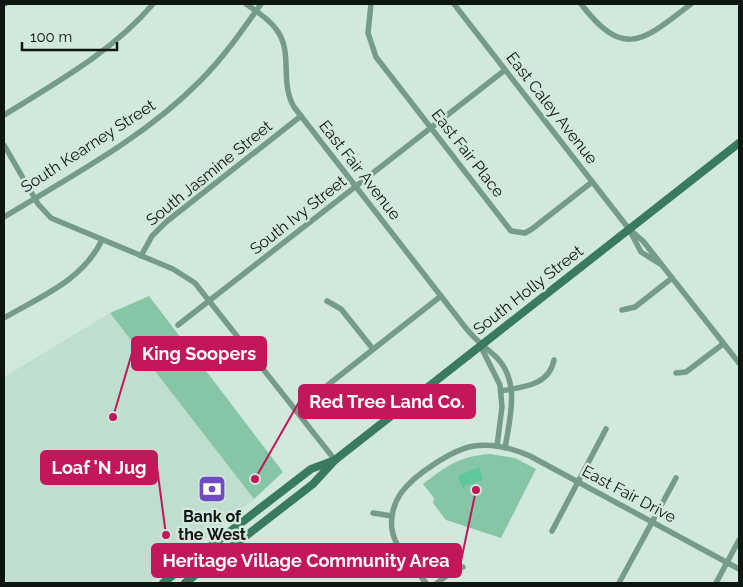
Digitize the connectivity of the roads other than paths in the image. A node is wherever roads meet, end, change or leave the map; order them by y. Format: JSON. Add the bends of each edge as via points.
{"nodes":[{"id":1,"x":153,"y":4,"type":"edge"},
{"id":2,"x":246,"y":4,"type":"edge"},
{"id":3,"x":261,"y":4,"type":"edge"},
{"id":4,"x":371,"y":4,"type":"edge"},
{"id":5,"x":454,"y":4,"type":"edge"},
{"id":6,"x":581,"y":4,"type":"edge"},
{"id":7,"x":691,"y":4,"type":"edge"},
{"id":8,"x":256,"y":11,"type":"junction"},
{"id":9,"x":505,"y":70,"type":"junction"},
{"id":10,"x":4,"y":115,"type":"edge"},
{"id":11,"x":301,"y":116,"type":"junction"},
{"id":12,"x":431,"y":128,"type":"junction"},
{"id":13,"x":739,"y":143,"type":"edge"},
{"id":14,"x":4,"y":144,"type":"edge"},
{"id":15,"x":592,"y":182,"type":"junction"},
{"id":16,"x":356,"y":187,"type":"junction"},
{"id":17,"x":35,"y":198,"type":"junction"},
{"id":18,"x":4,"y":216,"type":"edge"},
{"id":19,"x":629,"y":229,"type":"junction"},
{"id":20,"x":102,"y":240,"type":"junction"},
{"id":21,"x":141,"y":256,"type":"junction"},
{"id":22,"x":662,"y":265,"type":"junction"},
{"id":23,"x":672,"y":278,"type":"junction"},
{"id":24,"x":441,"y":296,"type":"junction"},
{"id":25,"x":210,"y":301,"type":"junction"},
{"id":26,"x":327,"y":301,"type":"dead end"},
{"id":27,"x":622,"y":310,"type":"dead end"},
{"id":28,"x":4,"y":318,"type":"edge"},
{"id":29,"x":178,"y":325,"type":"dead end"},
{"id":30,"x":724,"y":344,"type":"junction"},
{"id":31,"x":480,"y":345,"type":"junction"},
{"id":32,"x":373,"y":349,"type":"junction"},
{"id":33,"x":554,"y":360,"type":"dead end"},
{"id":34,"x":739,"y":363,"type":"edge"},
{"id":35,"x":676,"y":373,"type":"dead end"},
{"id":36,"x":512,"y":389,"type":"junction"},
{"id":37,"x":501,"y":391,"type":"junction"},
{"id":38,"x":296,"y":410,"type":"junction"},
{"id":39,"x":606,"y":429,"type":"dead end"},
{"id":40,"x":497,"y":446,"type":"junction"},
{"id":41,"x":505,"y":448,"type":"junction"},
{"id":42,"x":334,"y":460,"type":"junction"},
{"id":43,"x":676,"y":478,"type":"dead end"},
{"id":44,"x":578,"y":483,"type":"junction"},
{"id":45,"x":373,"y":513,"type":"dead end"},
{"id":46,"x":392,"y":516,"type":"junction"},
{"id":47,"x":653,"y":523,"type":"junction"},
{"id":48,"x":552,"y":531,"type":"dead end"},
{"id":49,"x":739,"y":540,"type":"edge"},
{"id":50,"x":727,"y":562,"type":"junction"},
{"id":51,"x":463,"y":567,"type":"dead end"},
{"id":52,"x":739,"y":569,"type":"edge"},
{"id":53,"x":163,"y":583,"type":"edge"},
{"id":54,"x":185,"y":583,"type":"edge"},
{"id":55,"x":426,"y":583,"type":"edge"},
{"id":56,"x":438,"y":583,"type":"edge"},
{"id":57,"x":619,"y":583,"type":"edge"},
{"id":58,"x":716,"y":583,"type":"edge"}],
"edges":[{"from":1,"to":10,"type":"street","via":[[99,55]]},
{"from":2,"to":8,"type":"street","name":"East Fair Avenue"},
{"from":3,"to":8,"type":"street","name":"South Kearney Street"},
{"from":4,"to":12,"type":"street","name":"East Fair Place","via":[[367,26],[372,50]]},
{"from":5,"to":9,"type":"street","name":"East Caley Avenue"},
{"from":6,"to":7,"type":"street","via":[[602,29],[629,39],[652,34]]},
{"from":8,"to":11,"type":"street","name":"East Fair Avenue","via":[[271,22],[282,38],[286,89]]},
{"from":8,"to":17,"type":"street","name":"South Kearney Street","via":[[214,66],[174,105],[139,133]]},
{"from":9,"to":12,"type":"street","name":"South Ivy Street"},
{"from":9,"to":15,"type":"street","name":"East Caley Avenue"},
{"from":11,"to":16,"type":"street","name":"East Fair Avenue"},
{"from":11,"to":21,"type":"street","name":"South Jasmine Street","via":[[162,226]]},
{"from":12,"to":15,"type":"street","name":"East Fair Place","via":[[511,231],[519,234],[532,229]]},
{"from":12,"to":16,"type":"street","name":"South Ivy Street"},
{"from":13,"to":19,"type":"main road","name":"South Holly Street"},
{"from":14,"to":17,"type":"street"},
{"from":15,"to":19,"type":"street","name":"East Caley Avenue"},
{"from":16,"to":24,"type":"street","name":"East Fair Avenue"},
{"from":16,"to":25,"type":"street","name":"South Ivy Street"},
{"from":17,"to":18,"type":"street","name":"South Kearney Street"},
{"from":17,"to":20,"type":"street","via":[[56,222]]},
{"from":19,"to":22,"type":"street","name":"East Caley Avenue"},
{"from":19,"to":22,"type":"street","name":"East Caley Avenue","via":[[641,252]]},
{"from":19,"to":31,"type":"main road","name":"South Holly Street"},
{"from":20,"to":21,"type":"street"},
{"from":20,"to":28,"type":"street","via":[[90,261],[78,273]]},
{"from":21,"to":25,"type":"street","via":[[188,278]]},
{"from":22,"to":23,"type":"street","name":"East Caley Avenue"},
{"from":23,"to":27,"type":"street","via":[[635,307]]},
{"from":23,"to":30,"type":"street","name":"East Caley Avenue"},
{"from":24,"to":31,"type":"street","name":"East Fair Avenue"},
{"from":24,"to":32,"type":"street"},
{"from":25,"to":29,"type":"street","name":"South Ivy Street"},
{"from":25,"to":38,"type":"street"},
{"from":26,"to":32,"type":"street","via":[[341,309]]},
{"from":30,"to":34,"type":"street","name":"East Caley Avenue"},
{"from":30,"to":35,"type":"street","via":[[686,372]]},
{"from":31,"to":36,"type":"street","name":"East Fair Avenue","via":[[500,362]]},
{"from":31,"to":37,"type":"street","name":"East Fair Avenue"},
{"from":31,"to":42,"type":"main road","name":"South Holly Street"},
{"from":32,"to":38,"type":"street"},
{"from":33,"to":36,"type":"street","via":[[551,371],[538,382]]},
{"from":36,"to":37,"type":"street"},
{"from":36,"to":41,"type":"street","name":"East Fair Avenue"},
{"from":37,"to":40,"type":"street","name":"East Fair Avenue"},
{"from":38,"to":42,"type":"street"},
{"from":39,"to":44,"type":"street"},
{"from":40,"to":41,"type":"street","name":"East Fair Drive"},
{"from":40,"to":46,"type":"street","name":"East Fair Drive","via":[[472,446],[442,460],[404,490]]},
{"from":41,"to":44,"type":"street","name":"East Fair Drive","via":[[530,456]]},
{"from":42,"to":53,"type":"main road","name":"South Holly Street","via":[[311,469]]},
{"from":42,"to":54,"type":"main road","name":"South Holly Street","via":[[308,488]]},
{"from":43,"to":47,"type":"street"},
{"from":44,"to":47,"type":"street","name":"East Fair Drive"},
{"from":44,"to":48,"type":"street"},
{"from":45,"to":46,"type":"street"},
{"from":46,"to":55,"type":"street","via":[[395,540]]},
{"from":47,"to":50,"type":"street","name":"East Fair Drive"},
{"from":47,"to":57,"type":"street"},
{"from":49,"to":50,"type":"street"},
{"from":50,"to":52,"type":"street","name":"East Fair Drive"},
{"from":50,"to":58,"type":"street"},
{"from":51,"to":56,"type":"street"}]}
